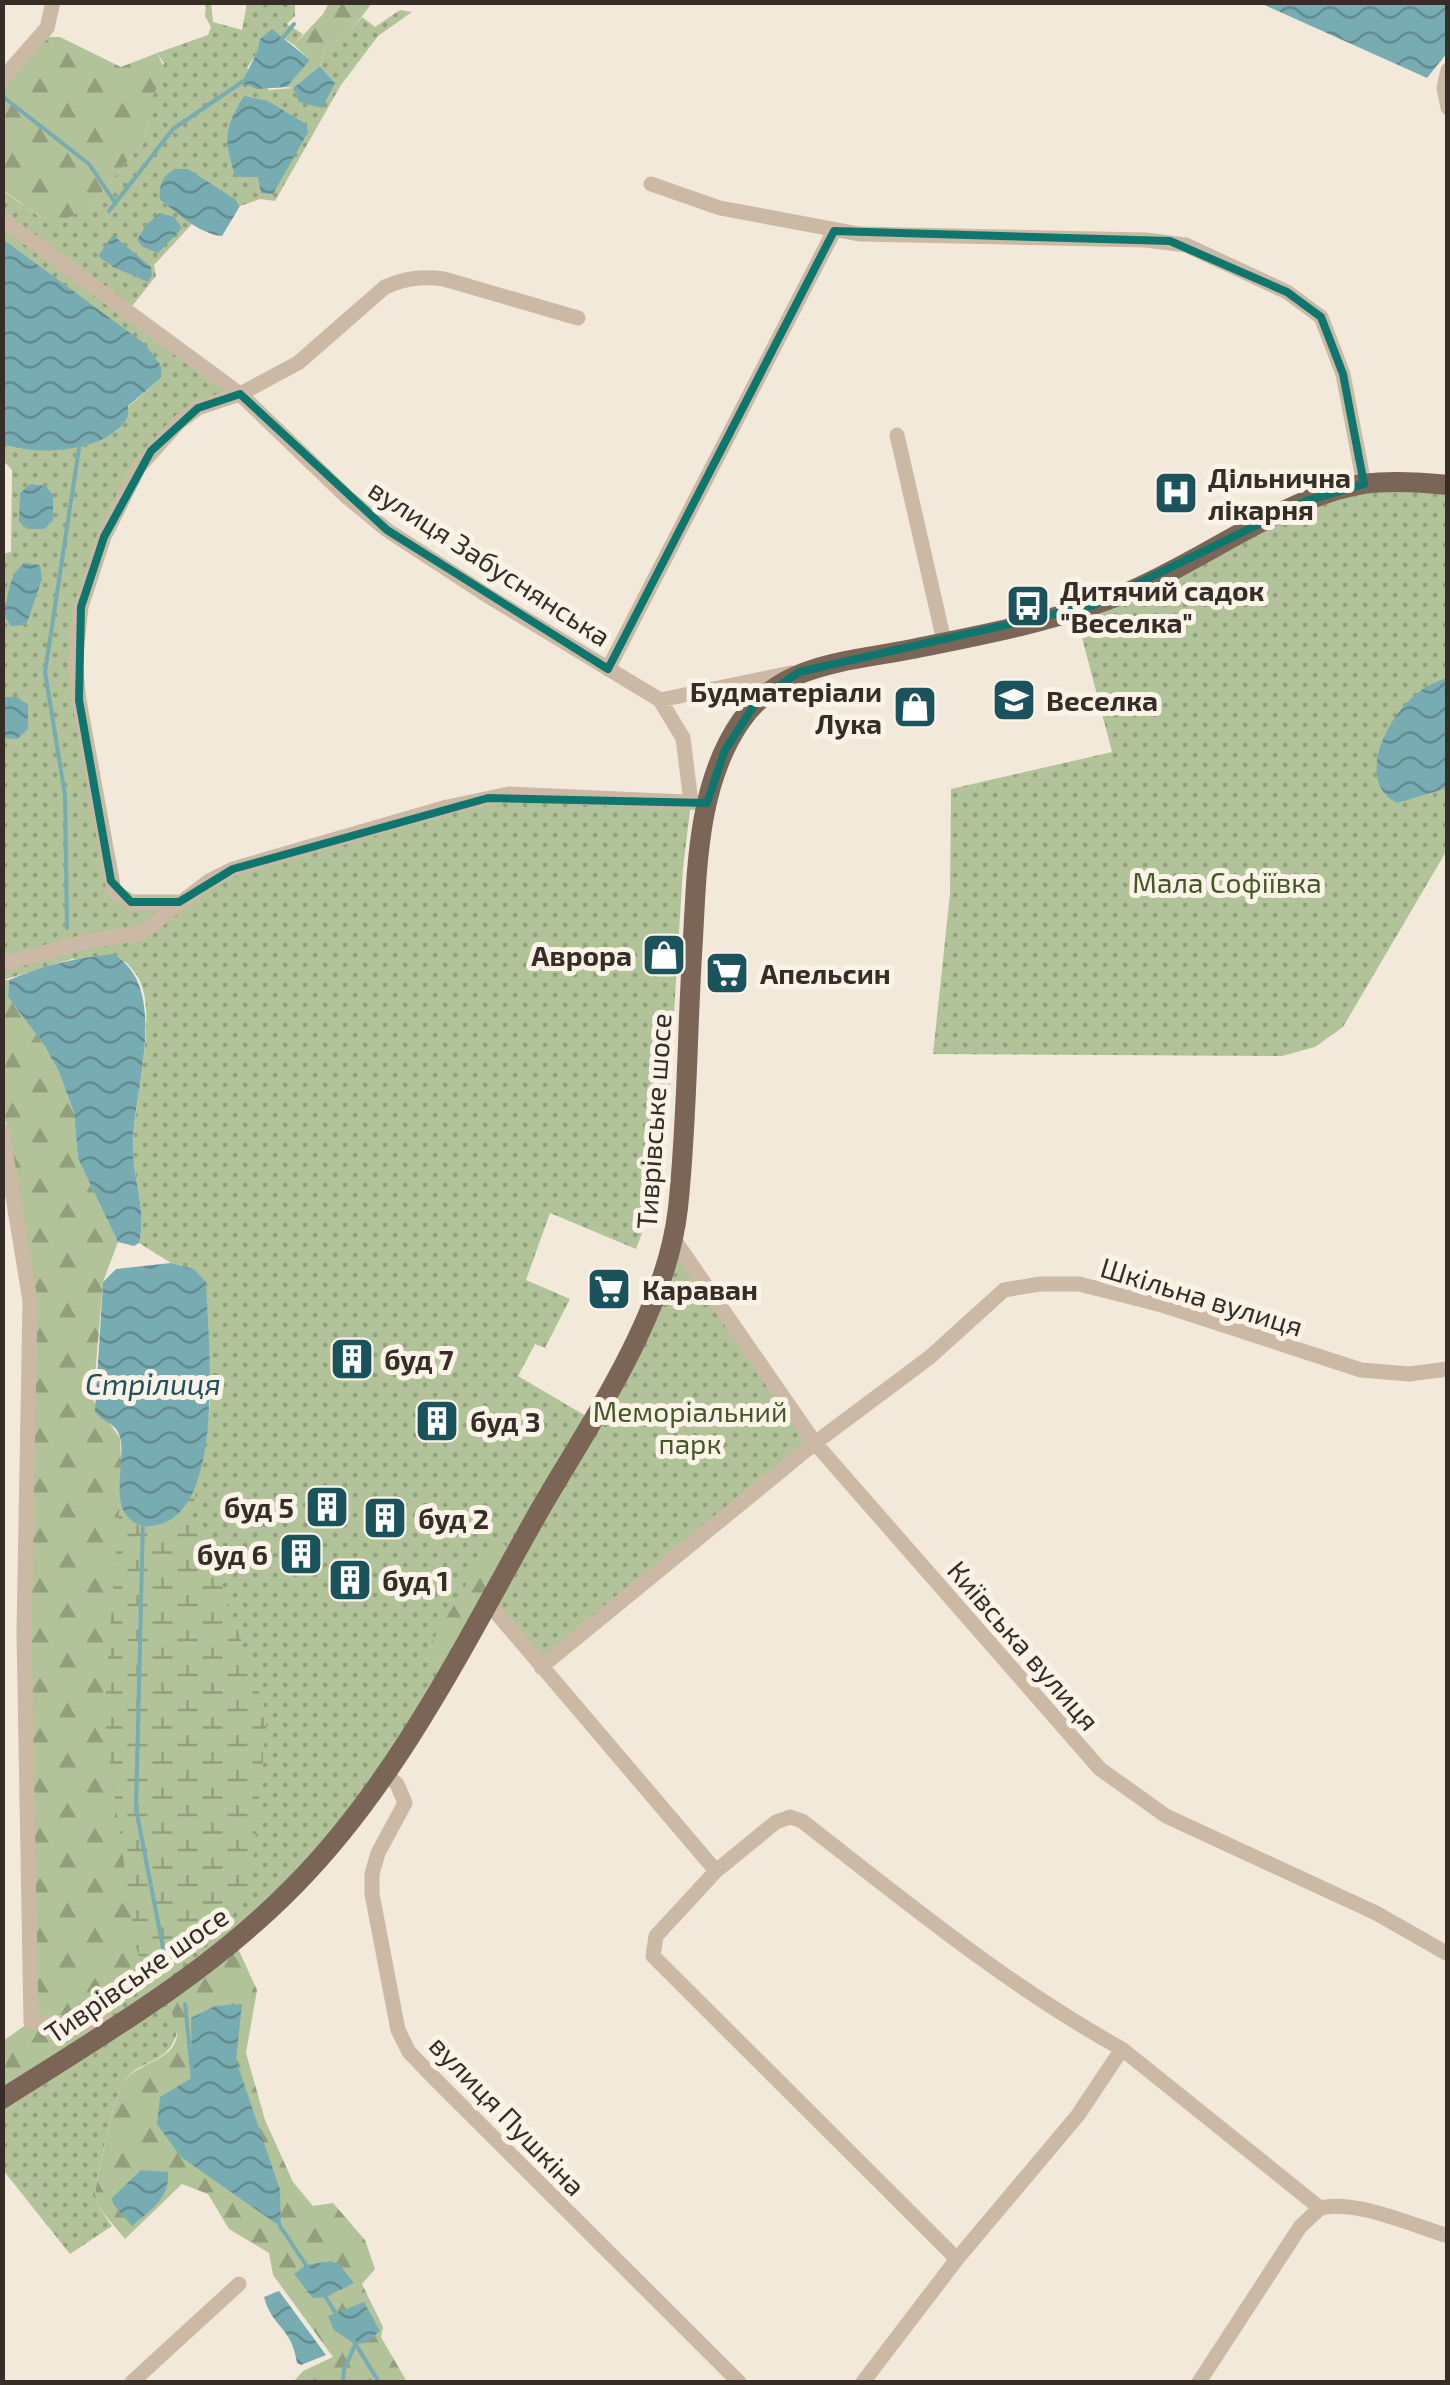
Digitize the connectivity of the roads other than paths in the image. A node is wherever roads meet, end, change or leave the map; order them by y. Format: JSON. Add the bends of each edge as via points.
{"nodes":[{"id":1,"x":53,"y":2,"type":"edge"},
{"id":2,"x":1448,"y":70,"type":"edge"},
{"id":3,"x":2,"y":79,"type":"edge"},
{"id":4,"x":1448,"y":108,"type":"edge"},
{"id":5,"x":651,"y":184,"type":"dead end"},
{"id":6,"x":2,"y":219,"type":"edge"},
{"id":7,"x":834,"y":231,"type":"junction"},
{"id":8,"x":578,"y":318,"type":"dead end"},
{"id":9,"x":240,"y":394,"type":"junction"},
{"id":10,"x":897,"y":435,"type":"dead end"},
{"id":11,"x":1364,"y":484,"type":"junction"},
{"id":12,"x":1448,"y":485,"type":"edge"},
{"id":13,"x":944,"y":642,"type":"junction"},
{"id":14,"x":608,"y":669,"type":"junction"},
{"id":15,"x":798,"y":672,"type":"junction"},
{"id":16,"x":660,"y":700,"type":"junction"},
{"id":17,"x":699,"y":802,"type":"junction"},
{"id":18,"x":179,"y":902,"type":"junction"},
{"id":19,"x":2,"y":964,"type":"edge"},
{"id":20,"x":2,"y":1130,"type":"edge"},
{"id":21,"x":674,"y":1238,"type":"junction"},
{"id":22,"x":1448,"y":1369,"type":"edge"},
{"id":23,"x":815,"y":1443,"type":"junction"},
{"id":24,"x":488,"y":1603,"type":"junction"},
{"id":25,"x":540,"y":1667,"type":"junction"},
{"id":26,"x":385,"y":1774,"type":"junction"},
{"id":27,"x":716,"y":1871,"type":"junction"},
{"id":28,"x":1448,"y":1954,"type":"edge"},
{"id":29,"x":120,"y":2024,"type":"junction"},
{"id":30,"x":1122,"y":2049,"type":"junction"},
{"id":31,"x":2,"y":2099,"type":"edge"},
{"id":32,"x":1320,"y":2208,"type":"junction"},
{"id":33,"x":1448,"y":2236,"type":"edge"},
{"id":34,"x":957,"y":2259,"type":"junction"},
{"id":35,"x":238,"y":2284,"type":"dead end"},
{"id":36,"x":132,"y":2382,"type":"edge"},
{"id":37,"x":739,"y":2382,"type":"edge"},
{"id":38,"x":862,"y":2382,"type":"edge"},
{"id":39,"x":1199,"y":2382,"type":"edge"}],
"edges":[{"from":1,"to":3,"type":"street","via":[[47,28]]},
{"from":2,"to":4,"type":"street"},
{"from":5,"to":7,"type":"street","via":[[720,208]]},
{"from":6,"to":9,"type":"street","name":"вулиця Забуснянська"},
{"from":7,"to":11,"type":"street","via":[[1170,241],[1287,292],[1328,328]]},
{"from":7,"to":14,"type":"street"},
{"from":8,"to":9,"type":"street","via":[[444,278],[412,278],[385,286],[298,363]]},
{"from":9,"to":14,"type":"street","name":"вулиця Забуснянська","via":[[387,530]]},
{"from":9,"to":18,"type":"street","via":[[187,415],[139,467],[94,560],[77,636],[76,682],[110,882],[130,902]]},
{"from":10,"to":13,"type":"street"},
{"from":11,"to":12,"type":"main road","name":"Тиврівське шосе"},
{"from":11,"to":13,"type":"main road","name":"Тиврівське шосе","via":[[1306,501],[1114,598]]},
{"from":13,"to":15,"type":"main road","name":"Тиврівське шосе"},
{"from":14,"to":16,"type":"street","name":"вулиця Забуснянська"},
{"from":15,"to":16,"type":"street"},
{"from":15,"to":17,"type":"main road","name":"Тиврівське шосе","via":[[742,720]]},
{"from":16,"to":17,"type":"street","via":[[683,738]]},
{"from":17,"to":18,"type":"street","via":[[528,794],[470,802],[233,869]]},
{"from":17,"to":21,"type":"main road","name":"Тиврівське шосе"},
{"from":18,"to":19,"type":"street","via":[[141,932]]},
{"from":20,"to":29,"type":"street","via":[[30,1301],[24,1633],[31,2022]]},
{"from":21,"to":23,"type":"street","name":"Київська вулиця"},
{"from":21,"to":24,"type":"main road","name":"Тиврівське шосе","via":[[626,1357]]},
{"from":22,"to":23,"type":"street","name":"Шкільна вулиця","via":[[1361,1370],[1162,1304],[1079,1284],[1040,1284],[1004,1290],[930,1357]]},
{"from":23,"to":25,"type":"street","name":"Шкільна вулиця"},
{"from":23,"to":28,"type":"street","name":"Київська вулиця","via":[[1100,1769],[1166,1816],[1376,1913]]},
{"from":24,"to":25,"type":"street"},
{"from":24,"to":26,"type":"main road","name":"Тиврівське шосе"},
{"from":25,"to":27,"type":"street"},
{"from":26,"to":29,"type":"main road","name":"Тиврівське шосе","via":[[268,1912]]},
{"from":26,"to":37,"type":"street","name":"вулиця Пушкіна","via":[[405,1803],[378,1852],[372,1894],[402,2040]]},
{"from":27,"to":30,"type":"street","via":[[776,1822],[802,1822],[953,1938]]},
{"from":27,"to":34,"type":"street","via":[[656,1936],[653,1956]]},
{"from":29,"to":31,"type":"main road","name":"Тиврівське шосе"},
{"from":30,"to":32,"type":"street"},
{"from":30,"to":34,"type":"street","via":[[1078,2115]]},
{"from":32,"to":33,"type":"street","via":[[1352,2207]]},
{"from":32,"to":39,"type":"street","via":[[1300,2227]]},
{"from":34,"to":38,"type":"street"},
{"from":35,"to":36,"type":"street"}]}
